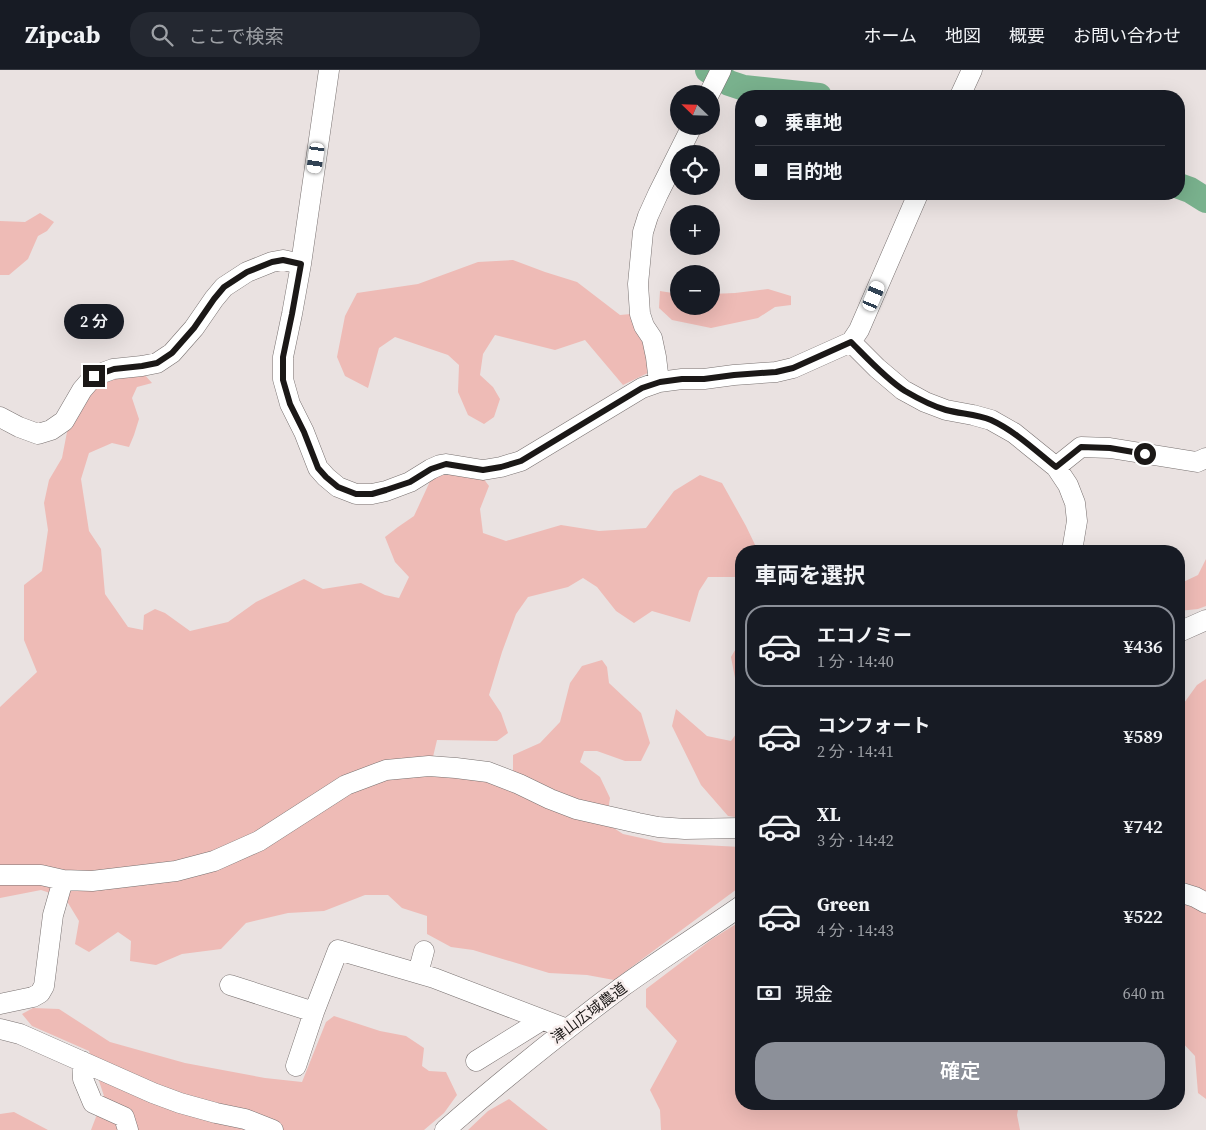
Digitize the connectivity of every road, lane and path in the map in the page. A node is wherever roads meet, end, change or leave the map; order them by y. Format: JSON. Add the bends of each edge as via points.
{"nodes":[{"id":1,"x":329,"y":70,"type":"edge"},
{"id":2,"x":972,"y":70,"type":"edge"},
{"id":3,"x":963,"y":90,"type":"edge"},
{"id":4,"x":688,"y":135,"type":"edge"},
{"id":5,"x":915,"y":200,"type":"edge"},
{"id":6,"x":301,"y":264,"type":"junction"},
{"id":7,"x":851,"y":342,"type":"junction"},
{"id":8,"x":660,"y":382,"type":"junction"},
{"id":9,"x":0,"y":417,"type":"edge"},
{"id":10,"x":1206,"y":458,"type":"edge"},
{"id":11,"x":1056,"y":467,"type":"junction"},
{"id":12,"x":1073,"y":545,"type":"edge"},
{"id":13,"x":1206,"y":620,"type":"edge"},
{"id":14,"x":1185,"y":629,"type":"edge"},
{"id":15,"x":735,"y":828,"type":"edge"},
{"id":16,"x":0,"y":875,"type":"edge"},
{"id":17,"x":64,"y":880,"type":"junction"},
{"id":18,"x":1185,"y":894,"type":"edge"},
{"id":19,"x":1206,"y":902,"type":"edge"},
{"id":20,"x":735,"y":910,"type":"edge"},
{"id":21,"x":424,"y":951,"type":"dead end"},
{"id":22,"x":418,"y":973,"type":"junction"},
{"id":23,"x":230,"y":985,"type":"dead end"},
{"id":24,"x":0,"y":1004,"type":"edge"},
{"id":25,"x":314,"y":1012,"type":"junction"},
{"id":26,"x":542,"y":1020,"type":"junction"},
{"id":27,"x":0,"y":1029,"type":"edge"},
{"id":28,"x":567,"y":1029,"type":"junction"},
{"id":29,"x":82,"y":1061,"type":"junction"},
{"id":30,"x":476,"y":1061,"type":"dead end"},
{"id":31,"x":296,"y":1066,"type":"dead end"},
{"id":32,"x":128,"y":1130,"type":"edge"},
{"id":33,"x":273,"y":1130,"type":"edge"},
{"id":34,"x":445,"y":1130,"type":"edge"}],
"edges":[{"from":1,"to":6,"type":"street"},
{"from":2,"to":3,"type":"street"},
{"from":4,"to":8,"type":"street","via":[[643,232],[638,284],[640,314],[652,338]]},
{"from":5,"to":7,"type":"street"},
{"from":6,"to":8,"type":"street","via":[[283,357],[283,380],[318,468],[338,487],[356,494],[372,494],[410,482],[440,465],[483,470],[521,461],[642,388]]},
{"from":6,"to":9,"type":"street","via":[[283,260],[272,262],[247,272],[224,287],[172,353],[157,363],[114,369],[94,376],[64,421],[51,430],[38,434]]},
{"from":7,"to":8,"type":"street","via":[[793,368],[776,372]]},
{"from":7,"to":11,"type":"street","via":[[903,390],[946,410],[991,420],[1014,433]]},
{"from":10,"to":11,"type":"street","via":[[1197,462],[1110,448],[1081,447]]},
{"from":11,"to":12,"type":"street","via":[[1075,503],[1077,521]]},
{"from":13,"to":14,"type":"street"},
{"from":15,"to":17,"type":"street","via":[[658,827],[576,809],[488,772],[429,766],[386,770],[346,785],[259,842],[214,861],[176,871],[92,881]]},
{"from":16,"to":17,"type":"street","via":[[41,874]]},
{"from":17,"to":24,"type":"street","via":[[53,915],[44,986],[33,997]]},
{"from":18,"to":19,"type":"street"},
{"from":20,"to":28,"type":"street","name":"津山広域農道"},
{"from":21,"to":22,"type":"street"},
{"from":22,"to":25,"type":"street","via":[[338,950]]},
{"from":22,"to":26,"type":"street"},
{"from":23,"to":25,"type":"street"},
{"from":25,"to":31,"type":"street"},
{"from":26,"to":28,"type":"street"},
{"from":26,"to":30,"type":"street"},
{"from":27,"to":29,"type":"street","via":[[20,1034]]},
{"from":28,"to":34,"type":"street","name":"津山広域農道"},
{"from":29,"to":32,"type":"street","via":[[83,1079],[93,1103],[124,1117]]},
{"from":29,"to":33,"type":"street","via":[[180,1104],[245,1118]]}]}
